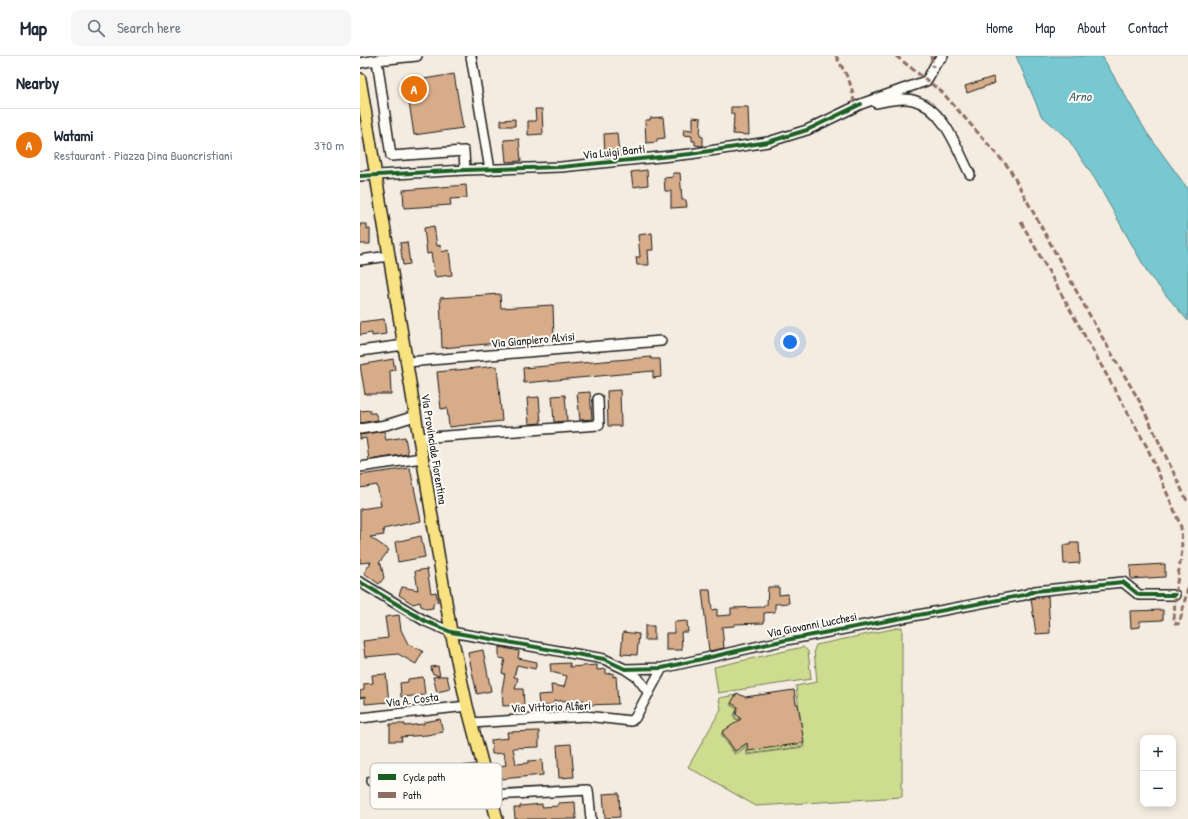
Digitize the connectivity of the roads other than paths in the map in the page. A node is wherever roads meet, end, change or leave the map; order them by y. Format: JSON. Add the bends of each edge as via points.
{"nodes":[{"id":1,"x":417,"y":56,"type":"edge"},
{"id":2,"x":471,"y":56,"type":"edge"},
{"id":3,"x":942,"y":56,"type":"edge"},
{"id":4,"x":377,"y":60,"type":"junction"},
{"id":5,"x":360,"y":63,"type":"edge"},
{"id":6,"x":360,"y":79,"type":"edge"},
{"id":7,"x":861,"y":104,"type":"junction"},
{"id":8,"x":465,"y":170,"type":"junction"},
{"id":9,"x":490,"y":170,"type":"junction"},
{"id":10,"x":970,"y":174,"type":"dead end"},
{"id":11,"x":360,"y":176,"type":"edge"},
{"id":12,"x":376,"y":176,"type":"junction"},
{"id":13,"x":389,"y":256,"type":"junction"},
{"id":14,"x":360,"y":260,"type":"edge"},
{"id":15,"x":661,"y":341,"type":"dead end"},
{"id":16,"x":404,"y":345,"type":"junction"},
{"id":17,"x":360,"y":351,"type":"edge"},
{"id":18,"x":406,"y":362,"type":"junction"},
{"id":19,"x":598,"y":399,"type":"dead end"},
{"id":20,"x":415,"y":416,"type":"junction"},
{"id":21,"x":360,"y":429,"type":"edge"},
{"id":22,"x":418,"y":438,"type":"junction"},
{"id":23,"x":422,"y":458,"type":"junction"},
{"id":24,"x":360,"y":467,"type":"edge"},
{"id":25,"x":360,"y":582,"type":"edge"},
{"id":26,"x":1175,"y":595,"type":"dead end"},
{"id":27,"x":451,"y":632,"type":"junction"},
{"id":28,"x":662,"y":668,"type":"junction"},
{"id":29,"x":625,"y":669,"type":"junction"},
{"id":30,"x":649,"y":693,"type":"junction"},
{"id":31,"x":467,"y":706,"type":"junction"},
{"id":32,"x":360,"y":718,"type":"edge"},
{"id":33,"x":471,"y":723,"type":"junction"},
{"id":34,"x":482,"y":763,"type":"edge"},
{"id":35,"x":502,"y":794,"type":"edge"},
{"id":36,"x":494,"y":809,"type":"edge"},
{"id":37,"x":497,"y":819,"type":"edge"},
{"id":38,"x":591,"y":819,"type":"edge"}],
"edges":[{"from":1,"to":4,"type":"street"},
{"from":2,"to":9,"type":"street"},
{"from":3,"to":7,"type":"street","name":"Via Luigi Banti","via":[[936,61],[926,81]]},
{"from":4,"to":5,"type":"street"},
{"from":4,"to":8,"type":"street","via":[[391,156],[464,152]]},
{"from":6,"to":12,"type":"main road","name":"Via Provinciale Fiorentina"},
{"from":7,"to":9,"type":"street","name":"Via Luigi Banti","via":[[807,130],[768,142],[690,154],[561,167]]},
{"from":7,"to":10,"type":"street","via":[[912,100],[935,112]]},
{"from":8,"to":9,"type":"street","name":"Via Luigi Banti"},
{"from":8,"to":12,"type":"street","name":"Via Luigi Banti"},
{"from":11,"to":12,"type":"street","name":"Via Luigi Banti"},
{"from":12,"to":13,"type":"main road","name":"Via Provinciale Fiorentina"},
{"from":13,"to":14,"type":"street"},
{"from":13,"to":16,"type":"main road","name":"Via Provinciale Fiorentina"},
{"from":15,"to":18,"type":"street","name":"Via Gianpiero Alvisi"},
{"from":16,"to":17,"type":"street"},
{"from":16,"to":18,"type":"main road","name":"Via Provinciale Fiorentina"},
{"from":18,"to":20,"type":"main road","name":"Via Provinciale Fiorentina"},
{"from":19,"to":22,"type":"street","via":[[599,425]]},
{"from":20,"to":21,"type":"street","via":[[386,425]]},
{"from":20,"to":22,"type":"main road","name":"Via Provinciale Fiorentina"},
{"from":22,"to":23,"type":"main road","name":"Via Provinciale Fiorentina"},
{"from":23,"to":24,"type":"street"},
{"from":23,"to":27,"type":"main road","name":"Via Provinciale Fiorentina"},
{"from":25,"to":27,"type":"street","name":"Via Giovanni Lucchesi","via":[[425,621]]},
{"from":26,"to":28,"type":"street","name":"Via Giovanni Lucchesi","via":[[1140,595],[1123,582],[1041,590],[786,640]]},
{"from":27,"to":29,"type":"street","name":"Via Giovanni Lucchesi","via":[[604,659]]},
{"from":27,"to":31,"type":"main road","name":"Via Provinciale Fiorentina"},
{"from":28,"to":29,"type":"street","name":"Via Giovanni Lucchesi"},
{"from":28,"to":30,"type":"street"},
{"from":29,"to":30,"type":"street","via":[[637,677]]},
{"from":30,"to":33,"type":"street","name":"Via Vittorio Alfieri","via":[[631,721],[586,716]]},
{"from":31,"to":32,"type":"street","name":"Via A. Costa"},
{"from":31,"to":33,"type":"main road","name":"Via Provinciale Fiorentina"},
{"from":33,"to":34,"type":"main road","name":"Via Provinciale Fiorentina"},
{"from":35,"to":38,"type":"street","via":[[588,790]]},
{"from":36,"to":37,"type":"main road","name":"Via Provinciale Fiorentina"}]}
